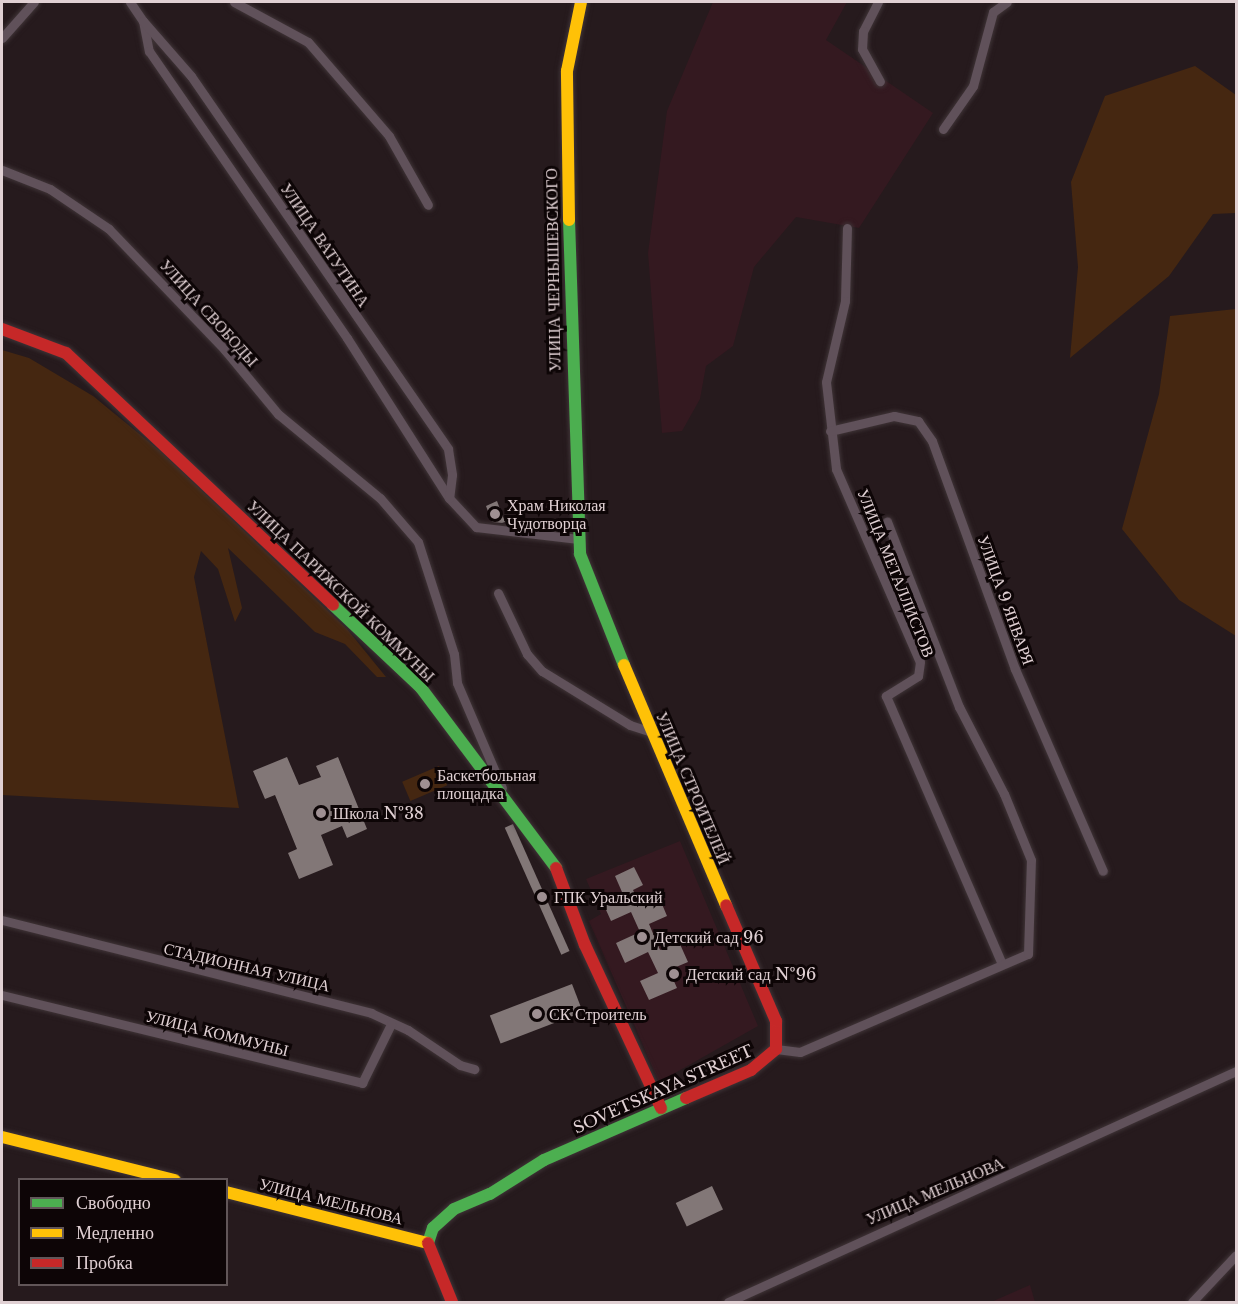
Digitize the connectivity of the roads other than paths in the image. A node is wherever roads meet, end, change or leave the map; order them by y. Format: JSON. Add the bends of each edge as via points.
{"nodes":[{"id":1,"x":34,"y":2,"type":"edge"},
{"id":2,"x":130,"y":2,"type":"edge"},
{"id":3,"x":234,"y":2,"type":"edge"},
{"id":4,"x":580,"y":2,"type":"edge"},
{"id":5,"x":878,"y":2,"type":"edge"},
{"id":6,"x":1007,"y":2,"type":"edge"},
{"id":7,"x":143,"y":21,"type":"junction"},
{"id":8,"x":2,"y":38,"type":"edge"},
{"id":9,"x":880,"y":81,"type":"dead end"},
{"id":10,"x":943,"y":129,"type":"dead end"},
{"id":11,"x":2,"y":170,"type":"edge"},
{"id":12,"x":428,"y":205,"type":"dead end"},
{"id":13,"x":847,"y":228,"type":"dead end"},
{"id":14,"x":2,"y":329,"type":"edge"},
{"id":15,"x":830,"y":431,"type":"junction"},
{"id":16,"x":449,"y":498,"type":"junction"},
{"id":17,"x":887,"y":521,"type":"dead end"},
{"id":18,"x":578,"y":539,"type":"junction"},
{"id":19,"x":498,"y":593,"type":"dead end"},
{"id":20,"x":651,"y":732,"type":"junction"},
{"id":21,"x":512,"y":810,"type":"junction"},
{"id":22,"x":1103,"y":871,"type":"dead end"},
{"id":23,"x":2,"y":920,"type":"edge"},
{"id":24,"x":1028,"y":954,"type":"joint"},
{"id":25,"x":1002,"y":964,"type":"junction"},
{"id":26,"x":2,"y":995,"type":"edge"},
{"id":27,"x":391,"y":1024,"type":"junction"},
{"id":28,"x":776,"y":1049,"type":"junction"},
{"id":29,"x":474,"y":1068,"type":"dead end"},
{"id":30,"x":1236,"y":1071,"type":"edge"},
{"id":31,"x":661,"y":1108,"type":"junction"},
{"id":32,"x":2,"y":1137,"type":"edge"},
{"id":33,"x":171,"y":1178,"type":"edge"},
{"id":34,"x":228,"y":1193,"type":"edge"},
{"id":35,"x":428,"y":1243,"type":"junction"},
{"id":36,"x":1236,"y":1255,"type":"edge"},
{"id":37,"x":452,"y":1302,"type":"edge"},
{"id":38,"x":728,"y":1302,"type":"edge"},
{"id":39,"x":1192,"y":1302,"type":"edge"}],
"edges":[{"from":1,"to":8,"type":"street"},
{"from":2,"to":7,"type":"street","name":"УЛИЦА ВАТУТИНА"},
{"from":3,"to":12,"type":"street","via":[[308,42],[389,136]]},
{"from":4,"to":18,"type":"main road","name":"УЛИЦА ЧЕРНЫШЕВСКОГО","via":[[567,71]]},
{"from":5,"to":9,"type":"street","via":[[863,31],[862,49]]},
{"from":6,"to":10,"type":"street","via":[[993,12],[973,86]]},
{"from":7,"to":16,"type":"street","name":"УЛИЦА ВАТУТИНА","via":[[149,51],[347,338]]},
{"from":7,"to":16,"type":"street","name":"УЛИЦА ВАТУТИНА","via":[[198,86],[448,449],[452,475]]},
{"from":11,"to":21,"type":"street","name":"УЛИЦА СВОБОДЫ","via":[[50,189],[109,229],[225,350],[278,414],[380,498],[418,542],[454,654],[457,683]]},
{"from":13,"to":15,"type":"street","name":"УЛИЦА МЕТАЛЛИСТОВ","via":[[845,301],[826,382]]},
{"from":14,"to":21,"type":"main road","name":"УЛИЦА ПАРИЖСКОЙ КОММУНЫ","via":[[26,333],[66,353],[361,630],[421,688]]},
{"from":15,"to":22,"type":"street","name":"УЛИЦА 9 ЯНВАРЯ","via":[[894,416],[918,421],[932,441],[1015,669]]},
{"from":15,"to":25,"type":"street","name":"УЛИЦА МЕТАЛЛИСТОВ","via":[[836,469],[920,662],[918,676],[886,696]]},
{"from":16,"to":18,"type":"street","name":"УЛИЦА ВАТУТИНА","via":[[476,527]]},
{"from":17,"to":24,"type":"street","name":"УЛИЦА МЕТАЛЛИСТОВ","via":[[959,707],[1004,794],[1031,860]]},
{"from":18,"to":20,"type":"main road","name":"УЛИЦА СТРОИТЕЛЕЙ"},
{"from":19,"to":20,"type":"street","via":[[527,654],[542,671],[630,725]]},
{"from":20,"to":28,"type":"main road","name":"УЛИЦА СТРОИТЕЛЕЙ","via":[[776,1021]]},
{"from":21,"to":31,"type":"main road","name":"УЛИЦА ПАРИЖСКОЙ КОММУНЫ","via":[[552,857],[585,945]]},
{"from":23,"to":27,"type":"street","name":"СТАДИОННАЯ УЛИЦА","via":[[371,1013]]},
{"from":24,"to":25,"type":"street","name":"SOVETSKAYA STREET"},
{"from":25,"to":28,"type":"street","name":"SOVETSKAYA STREET","via":[[800,1052]]},
{"from":26,"to":27,"type":"street","name":"УЛИЦА КОММУНЫ","via":[[362,1083]]},
{"from":27,"to":29,"type":"street","name":"СТАДИОННАЯ УЛИЦА","via":[[408,1030],[460,1065]]},
{"from":28,"to":31,"type":"main road","name":"SOVETSKAYA STREET","via":[[751,1070]]},
{"from":30,"to":38,"type":"street","name":"УЛИЦА МЕЛЬНОВА"},
{"from":31,"to":35,"type":"main road","name":"SOVETSKAYA STREET","via":[[544,1160],[490,1194],[453,1209],[433,1228]]},
{"from":32,"to":33,"type":"main road"},
{"from":34,"to":35,"type":"main road","name":"УЛИЦА МЕЛЬНОВА"},
{"from":35,"to":37,"type":"main road"},
{"from":36,"to":39,"type":"street"}]}
